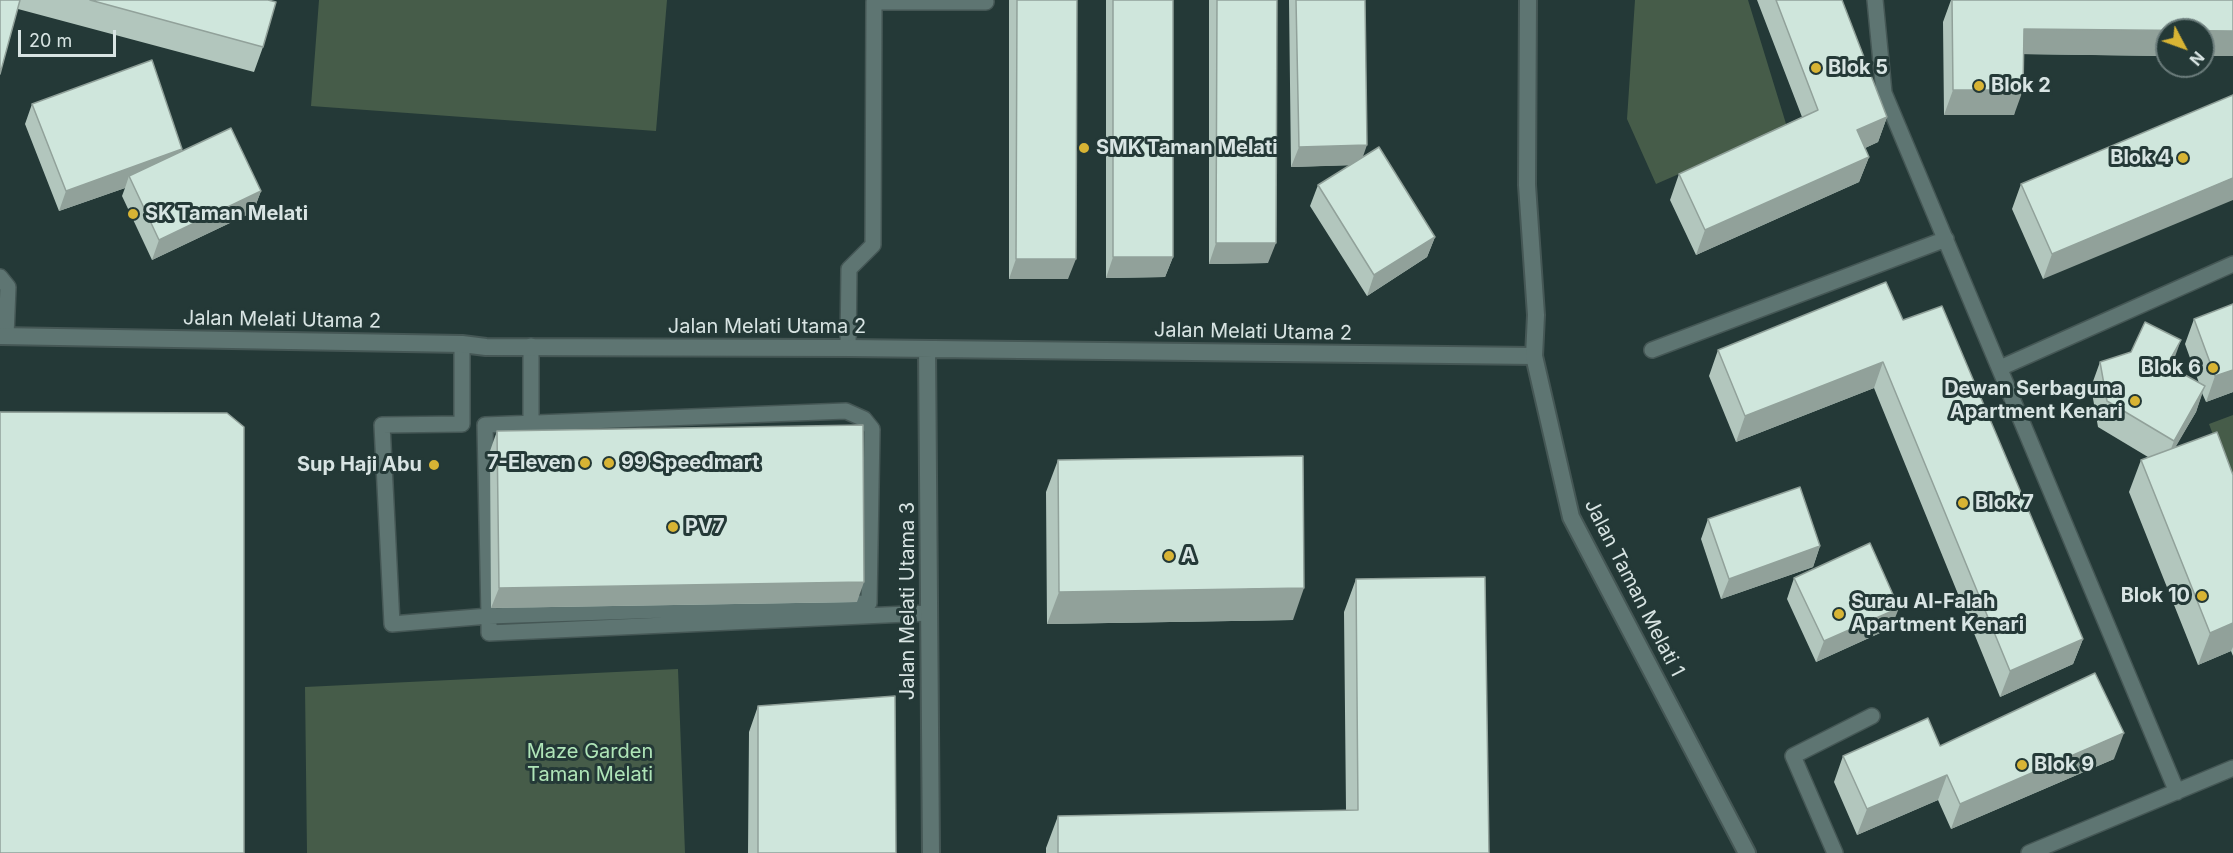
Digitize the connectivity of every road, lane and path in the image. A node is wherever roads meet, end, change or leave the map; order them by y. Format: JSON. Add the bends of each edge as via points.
{"nodes":[{"id":1,"x":1528,"y":0,"type":"edge"},
{"id":2,"x":1875,"y":0,"type":"edge"},
{"id":3,"x":874,"y":1,"type":"edge"},
{"id":4,"x":986,"y":2,"type":"dead end"},
{"id":5,"x":1946,"y":239,"type":"junction"},
{"id":6,"x":2233,"y":264,"type":"edge"},
{"id":7,"x":0,"y":277,"type":"edge"},
{"id":8,"x":3,"y":336,"type":"edge"},
{"id":9,"x":462,"y":345,"type":"junction"},
{"id":10,"x":531,"y":346,"type":"junction"},
{"id":11,"x":848,"y":348,"type":"junction"},
{"id":12,"x":927,"y":349,"type":"junction"},
{"id":13,"x":1652,"y":350,"type":"dead end"},
{"id":14,"x":1534,"y":356,"type":"junction"},
{"id":15,"x":2000,"y":368,"type":"junction"},
{"id":16,"x":531,"y":423,"type":"junction"},
{"id":17,"x":929,"y":614,"type":"junction"},
{"id":18,"x":489,"y":616,"type":"junction"},
{"id":19,"x":1872,"y":716,"type":"dead end"},
{"id":20,"x":2233,"y":768,"type":"edge"},
{"id":21,"x":2177,"y":792,"type":"junction"},
{"id":22,"x":931,"y":853,"type":"edge"},
{"id":23,"x":1747,"y":853,"type":"edge"},
{"id":24,"x":1835,"y":853,"type":"edge"},
{"id":25,"x":2030,"y":853,"type":"edge"}],
"edges":[{"from":1,"to":14,"type":"street","name":"Jalan Taman Melati 1","via":[[1527,185],[1536,315]]},
{"from":2,"to":5,"type":"lane","via":[[1884,93]]},
{"from":3,"to":4,"type":"lane"},
{"from":3,"to":11,"type":"lane","via":[[873,245],[849,268]]},
{"from":5,"to":13,"type":"lane"},
{"from":5,"to":15,"type":"lane"},
{"from":6,"to":15,"type":"lane"},
{"from":7,"to":8,"type":"lane","via":[[8,287]]},
{"from":8,"to":9,"type":"street","name":"Jalan Melati Utama 2"},
{"from":9,"to":10,"type":"street","name":"Jalan Melati Utama 2"},
{"from":9,"to":18,"type":"lane","via":[[462,424],[382,425],[392,624]]},
{"from":10,"to":11,"type":"street","name":"Jalan Melati Utama 2"},
{"from":10,"to":16,"type":"lane"},
{"from":11,"to":12,"type":"street","name":"Jalan Melati Utama 2"},
{"from":12,"to":14,"type":"street","name":"Jalan Melati Utama 2"},
{"from":12,"to":17,"type":"street","name":"Jalan Melati Utama 3"},
{"from":14,"to":23,"type":"street","name":"Jalan Taman Melati 1","via":[[1570,517]]},
{"from":15,"to":21,"type":"lane"},
{"from":16,"to":18,"type":"lane","via":[[484,425]]},
{"from":16,"to":18,"type":"lane","via":[[846,411],[864,419],[872,429],[869,603]]},
{"from":17,"to":18,"type":"lane","via":[[489,633]]},
{"from":17,"to":22,"type":"street","name":"Jalan Melati Utama 3"},
{"from":19,"to":24,"type":"lane","via":[[1793,756]]},
{"from":20,"to":21,"type":"lane"},
{"from":21,"to":25,"type":"lane"}]}
